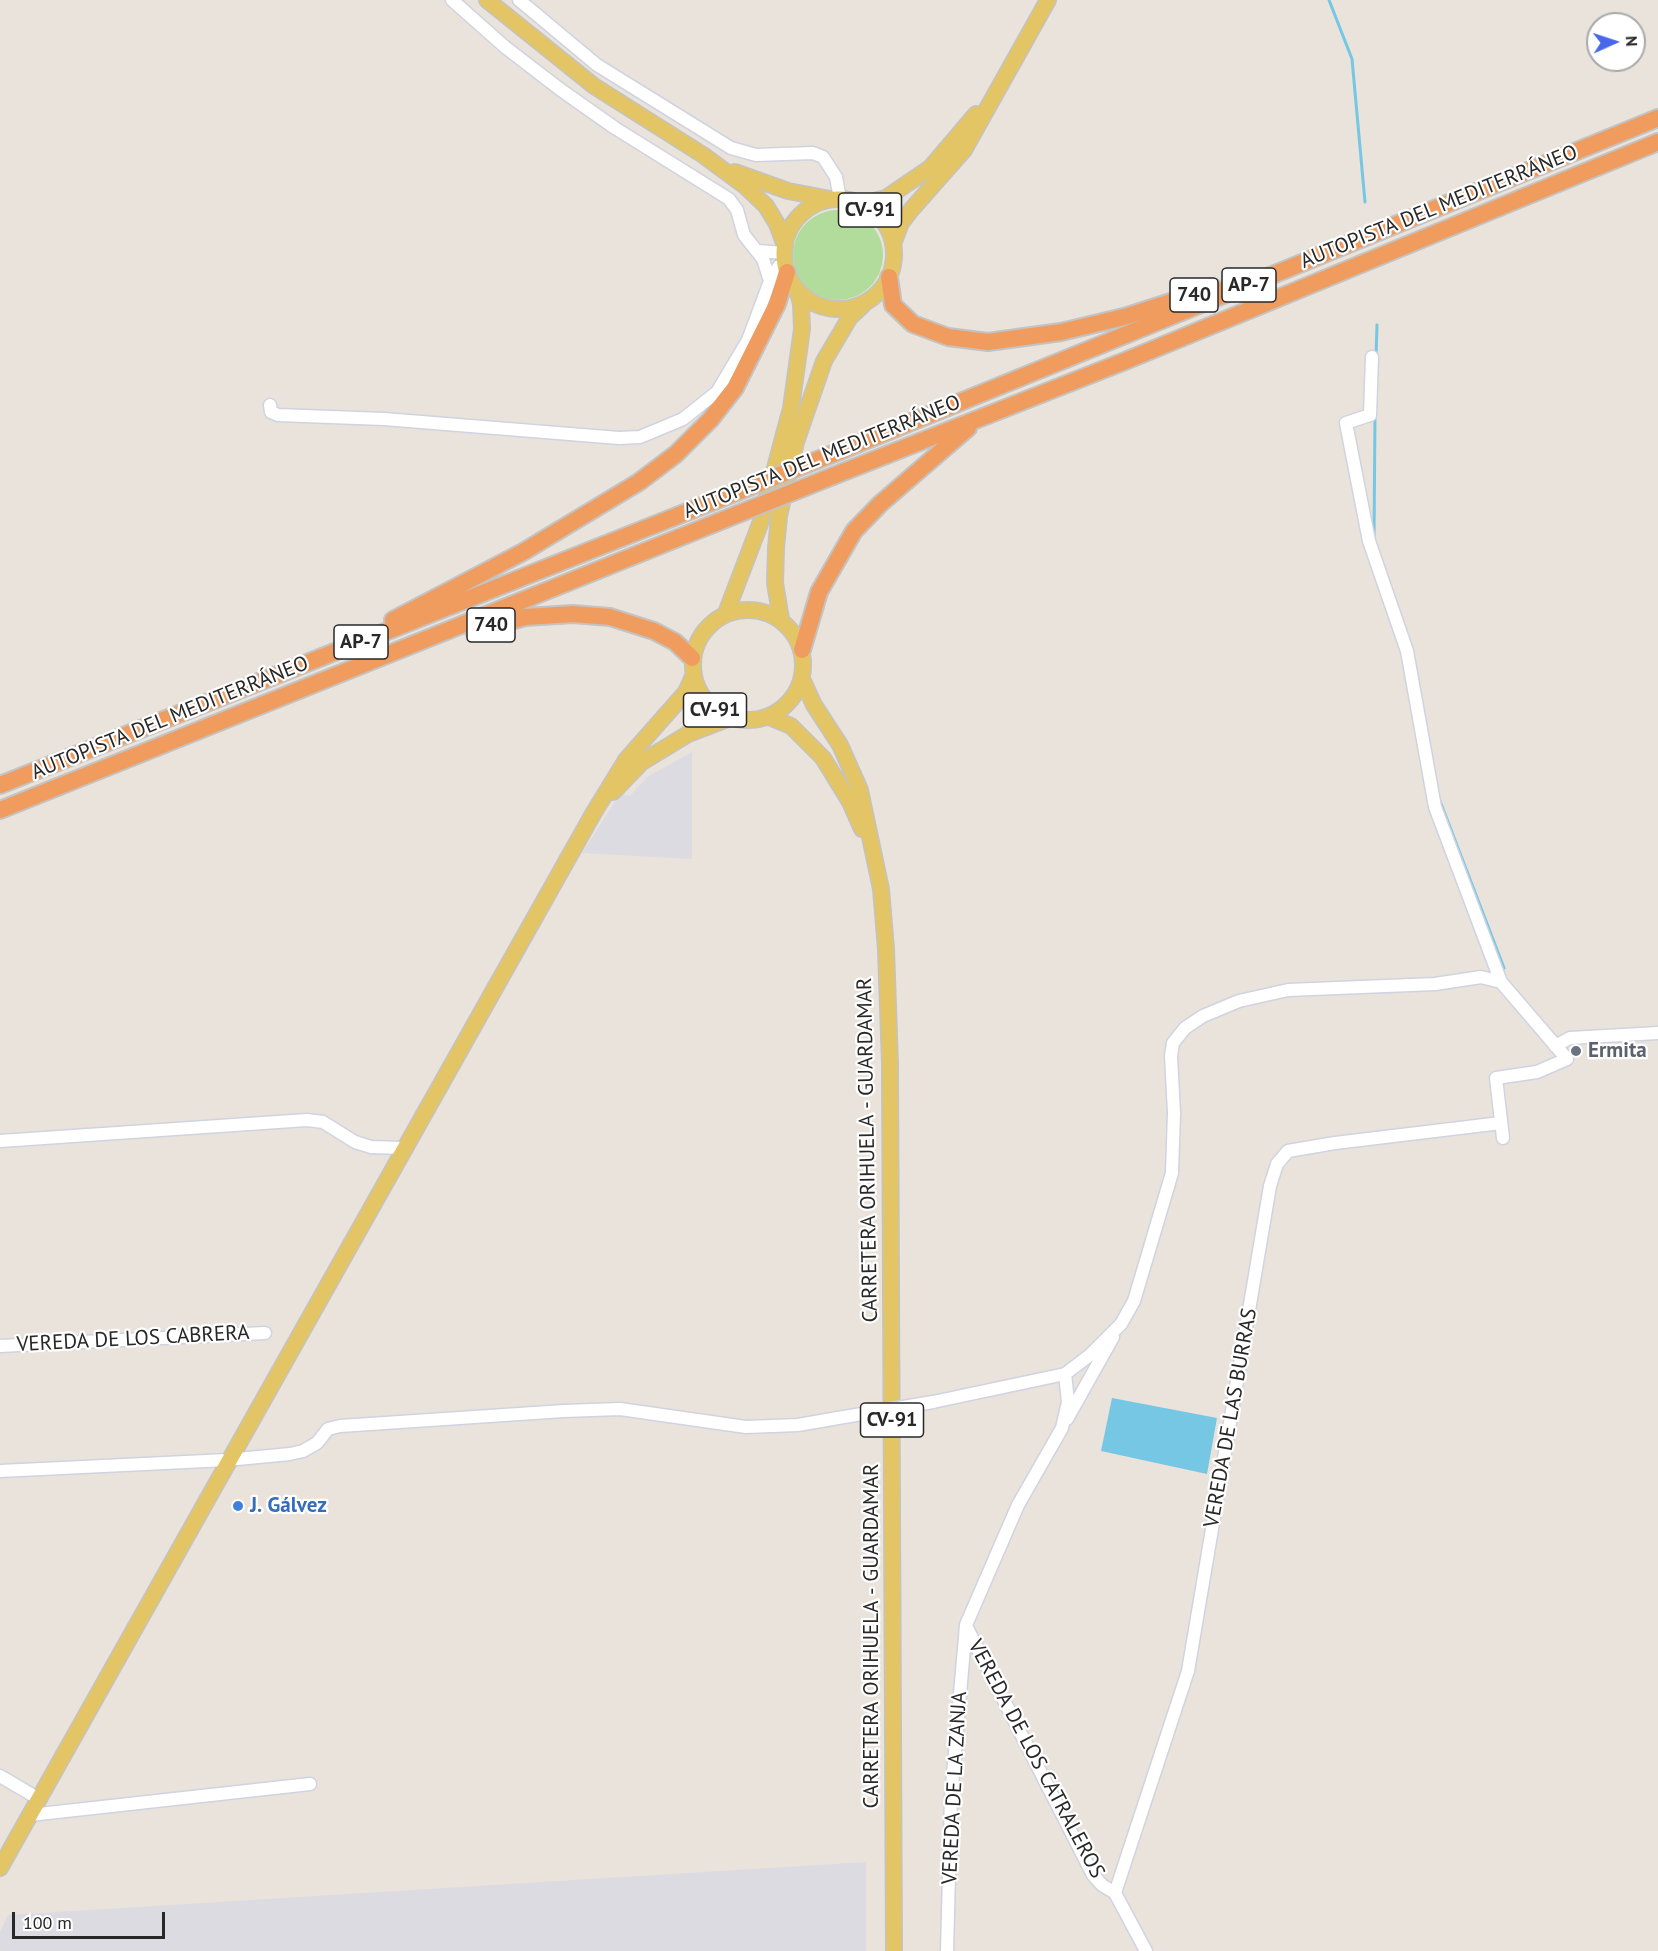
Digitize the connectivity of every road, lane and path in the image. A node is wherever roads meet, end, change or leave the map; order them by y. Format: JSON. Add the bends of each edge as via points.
{"nodes":[{"id":1,"x":452,"y":0,"type":"edge"},
{"id":2,"x":488,"y":0,"type":"edge"},
{"id":3,"x":519,"y":0,"type":"edge"},
{"id":4,"x":1048,"y":0,"type":"edge"},
{"id":5,"x":1024,"y":42,"type":"junction"},
{"id":6,"x":1658,"y":118,"type":"edge"},
{"id":7,"x":1658,"y":142,"type":"edge"},
{"id":8,"x":703,"y":155,"type":"junction"},
{"id":9,"x":1519,"y":175,"type":"junction"},
{"id":10,"x":837,"y":199,"type":"junction"},
{"id":11,"x":862,"y":204,"type":"junction"},
{"id":12,"x":893,"y":244,"type":"junction"},
{"id":13,"x":760,"y":255,"type":"junction"},
{"id":14,"x":784,"y":261,"type":"junction"},
{"id":15,"x":889,"y":277,"type":"junction"},
{"id":16,"x":770,"y":281,"type":"junction"},
{"id":17,"x":797,"y":289,"type":"junction"},
{"id":18,"x":867,"y":302,"type":"junction"},
{"id":19,"x":1372,"y":357,"type":"dead end"},
{"id":20,"x":270,"y":405,"type":"dead end"},
{"id":21,"x":980,"y":418,"type":"junction"},
{"id":22,"x":726,"y":613,"type":"junction"},
{"id":23,"x":781,"y":620,"type":"junction"},
{"id":24,"x":345,"y":649,"type":"junction"},
{"id":25,"x":802,"y":650,"type":"junction"},
{"id":26,"x":692,"y":658,"type":"junction"},
{"id":27,"x":693,"y":676,"type":"junction"},
{"id":28,"x":802,"y":679,"type":"junction"},
{"id":29,"x":289,"y":694,"type":"junction"},
{"id":30,"x":769,"y":717,"type":"junction"},
{"id":31,"x":730,"y":718,"type":"junction"},
{"id":32,"x":0,"y":785,"type":"edge"},
{"id":33,"x":0,"y":810,"type":"edge"},
{"id":34,"x":593,"y":814,"type":"junction"},
{"id":35,"x":881,"y":889,"type":"junction"},
{"id":36,"x":1501,"y":982,"type":"junction"},
{"id":37,"x":1658,"y":1033,"type":"edge"},
{"id":38,"x":1556,"y":1046,"type":"junction"},
{"id":39,"x":1502,"y":1123,"type":"junction"},
{"id":40,"x":1503,"y":1138,"type":"dead end"},
{"id":41,"x":0,"y":1141,"type":"edge"},
{"id":42,"x":403,"y":1148,"type":"junction"},
{"id":43,"x":1121,"y":1324,"type":"junction"},
{"id":44,"x":265,"y":1333,"type":"dead end"},
{"id":45,"x":0,"y":1346,"type":"edge"},
{"id":46,"x":1065,"y":1374,"type":"junction"},
{"id":47,"x":1062,"y":1428,"type":"junction"},
{"id":48,"x":227,"y":1460,"type":"junction"},
{"id":49,"x":0,"y":1471,"type":"edge"},
{"id":50,"x":966,"y":1625,"type":"junction"},
{"id":51,"x":0,"y":1776,"type":"edge"},
{"id":52,"x":310,"y":1784,"type":"dead end"},
{"id":53,"x":39,"y":1799,"type":"junction"},
{"id":54,"x":30,"y":1815,"type":"junction"},
{"id":55,"x":2,"y":1861,"type":"edge"},
{"id":56,"x":1115,"y":1893,"type":"junction"},
{"id":57,"x":894,"y":1951,"type":"edge"},
{"id":58,"x":947,"y":1951,"type":"edge"},
{"id":59,"x":1146,"y":1951,"type":"edge"}],
"edges":[{"from":1,"to":13,"type":"street","via":[[561,90],[729,199],[737,210],[744,235]]},
{"from":2,"to":8,"type":"main road","number":"CV-91","via":[[594,86]]},
{"from":3,"to":10,"type":"street","via":[[597,65],[731,148],[756,155],[813,153],[823,157],[836,177]]},
{"from":4,"to":5,"type":"main road"},
{"from":5,"to":11,"type":"main road","via":[[972,118],[930,168],[886,198]]},
{"from":5,"to":12,"type":"main road","via":[[964,150],[901,223]]},
{"from":6,"to":9,"type":"highway","name":"AUTOPISTA DEL MEDITERRÁNEO","number":"AP-7"},
{"from":7,"to":21,"type":"highway","name":"AUTOPISTA DEL MEDITERRÁNEO","number":"AP-7"},
{"from":8,"to":10,"type":"main road","number":"CV-91","via":[[749,178]]},
{"from":8,"to":14,"type":"main road","number":"CV-91","via":[[766,206],[777,224]]},
{"from":9,"to":15,"type":"highway","number":"740","via":[[1420,208],[1213,289],[1113,319],[1012,340],[964,341],[913,324],[893,305]]},
{"from":9,"to":24,"type":"highway","name":"AUTOPISTA DEL MEDITERRÁNEO","number":"AP-7","bridge":true},
{"from":10,"to":11,"type":"main road","number":"CV-91"},
{"from":10,"to":14,"type":"main road","number":"CV-91","via":[[817,204],[802,214],[791,229]]},
{"from":11,"to":12,"type":"main road","number":"CV-91","via":[[877,214]]},
{"from":12,"to":15,"type":"main road","number":"CV-91"},
{"from":13,"to":14,"type":"street"},
{"from":13,"to":16,"type":"street"},
{"from":14,"to":16,"type":"street"},
{"from":14,"to":17,"type":"main road","number":"CV-91"},
{"from":14,"to":24,"type":"highway","via":[[777,304],[735,388],[676,454],[639,482],[543,540]]},
{"from":15,"to":18,"type":"main road"},
{"from":16,"to":20,"type":"street","via":[[748,340],[717,392],[683,419],[640,437],[278,415]]},
{"from":17,"to":18,"type":"main road","number":"CV-91","via":[[808,299],[837,309]]},
{"from":17,"to":22,"type":"main road","number":"CV-91","via":[[802,329],[791,408],[760,524]]},
{"from":18,"to":23,"type":"main road","via":[[850,317],[824,361],[796,442],[776,548],[775,584]]},
{"from":19,"to":36,"type":"street","via":[[1370,415],[1346,423],[1369,541],[1407,651],[1435,807]]},
{"from":21,"to":25,"type":"highway","via":[[854,531],[819,592]]},
{"from":21,"to":29,"type":"highway","name":"AUTOPISTA DEL MEDITERRÁNEO","number":"AP-7","bridge":true},
{"from":22,"to":23,"type":"main road","via":[[744,609],[764,611]]},
{"from":22,"to":26,"type":"main road","number":"CV-91","via":[[709,624]]},
{"from":23,"to":25,"type":"main road","via":[[794,632]]},
{"from":24,"to":32,"type":"highway","name":"AUTOPISTA DEL MEDITERRÁNEO","number":"AP-7"},
{"from":25,"to":28,"type":"main road","number":"CV-91"},
{"from":26,"to":27,"type":"main road","number":"CV-91"},
{"from":26,"to":29,"type":"highway","number":"740","via":[[675,642],[654,631],[610,617],[525,616]]},
{"from":27,"to":31,"type":"main road","number":"CV-91","via":[[713,708]]},
{"from":27,"to":34,"type":"main road","via":[[686,692],[626,760]]},
{"from":28,"to":30,"type":"main road","number":"CV-91","via":[[789,702]]},
{"from":28,"to":35,"type":"main road","name":"CARRETERA ORIHUELA - GUARDAMAR","number":"CV-91","via":[[861,790]]},
{"from":29,"to":33,"type":"highway","name":"AUTOPISTA DEL MEDITERRÁNEO","number":"AP-7"},
{"from":30,"to":31,"type":"main road","number":"CV-91","via":[[751,721]]},
{"from":30,"to":35,"type":"main road","name":"CARRETERA ORIHUELA - GUARDAMAR","number":"CV-91","via":[[791,726],[807,740],[837,779],[865,835]]},
{"from":31,"to":34,"type":"main road","via":[[688,734],[642,762]]},
{"from":34,"to":42,"type":"main road"},
{"from":35,"to":57,"type":"main road","name":"CARRETERA ORIHUELA - GUARDAMAR","number":"CV-91","via":[[890,1064]]},
{"from":36,"to":38,"type":"street"},
{"from":36,"to":43,"type":"street","name":"VEREDA DE LA ZANJA","via":[[1481,977],[1435,984],[1288,990],[1239,1001],[1185,1028],[1173,1043],[1171,1056],[1172,1173],[1134,1300]]},
{"from":37,"to":38,"type":"street","via":[[1570,1038]]},
{"from":38,"to":39,"type":"street","via":[[1568,1059],[1537,1072],[1496,1078]]},
{"from":39,"to":40,"type":"street"},
{"from":39,"to":56,"type":"street","name":"VEREDA DE LAS BURRAS","via":[[1288,1151],[1277,1164],[1270,1186],[1188,1671]]},
{"from":41,"to":42,"type":"street","via":[[307,1120],[323,1122],[371,1148]]},
{"from":42,"to":48,"type":"main road"},
{"from":43,"to":46,"type":"street"},
{"from":43,"to":47,"type":"street","name":"VEREDA DE LA ZANJA"},
{"from":44,"to":45,"type":"street","name":"VEREDA DE LOS CABRERA"},
{"from":46,"to":47,"type":"street","via":[[1068,1402]]},
{"from":46,"to":48,"type":"street","bridge":true,"via":[[798,1425],[746,1427],[620,1409],[340,1426],[328,1429],[303,1451]]},
{"from":47,"to":50,"type":"street","name":"VEREDA DE LA ZANJA","via":[[1018,1505]]},
{"from":48,"to":49,"type":"street"},
{"from":48,"to":53,"type":"main road"},
{"from":50,"to":56,"type":"street","name":"VEREDA DE LOS CATRALEROS","via":[[1093,1875]]},
{"from":50,"to":58,"type":"street","name":"VEREDA DE LA ZANJA","via":[[951,1797]]},
{"from":51,"to":53,"type":"street"},
{"from":52,"to":54,"type":"street"},
{"from":53,"to":54,"type":"main road"},
{"from":54,"to":55,"type":"main road"},
{"from":56,"to":59,"type":"street","name":"VEREDA DE LOS CATRALEROS"}]}
